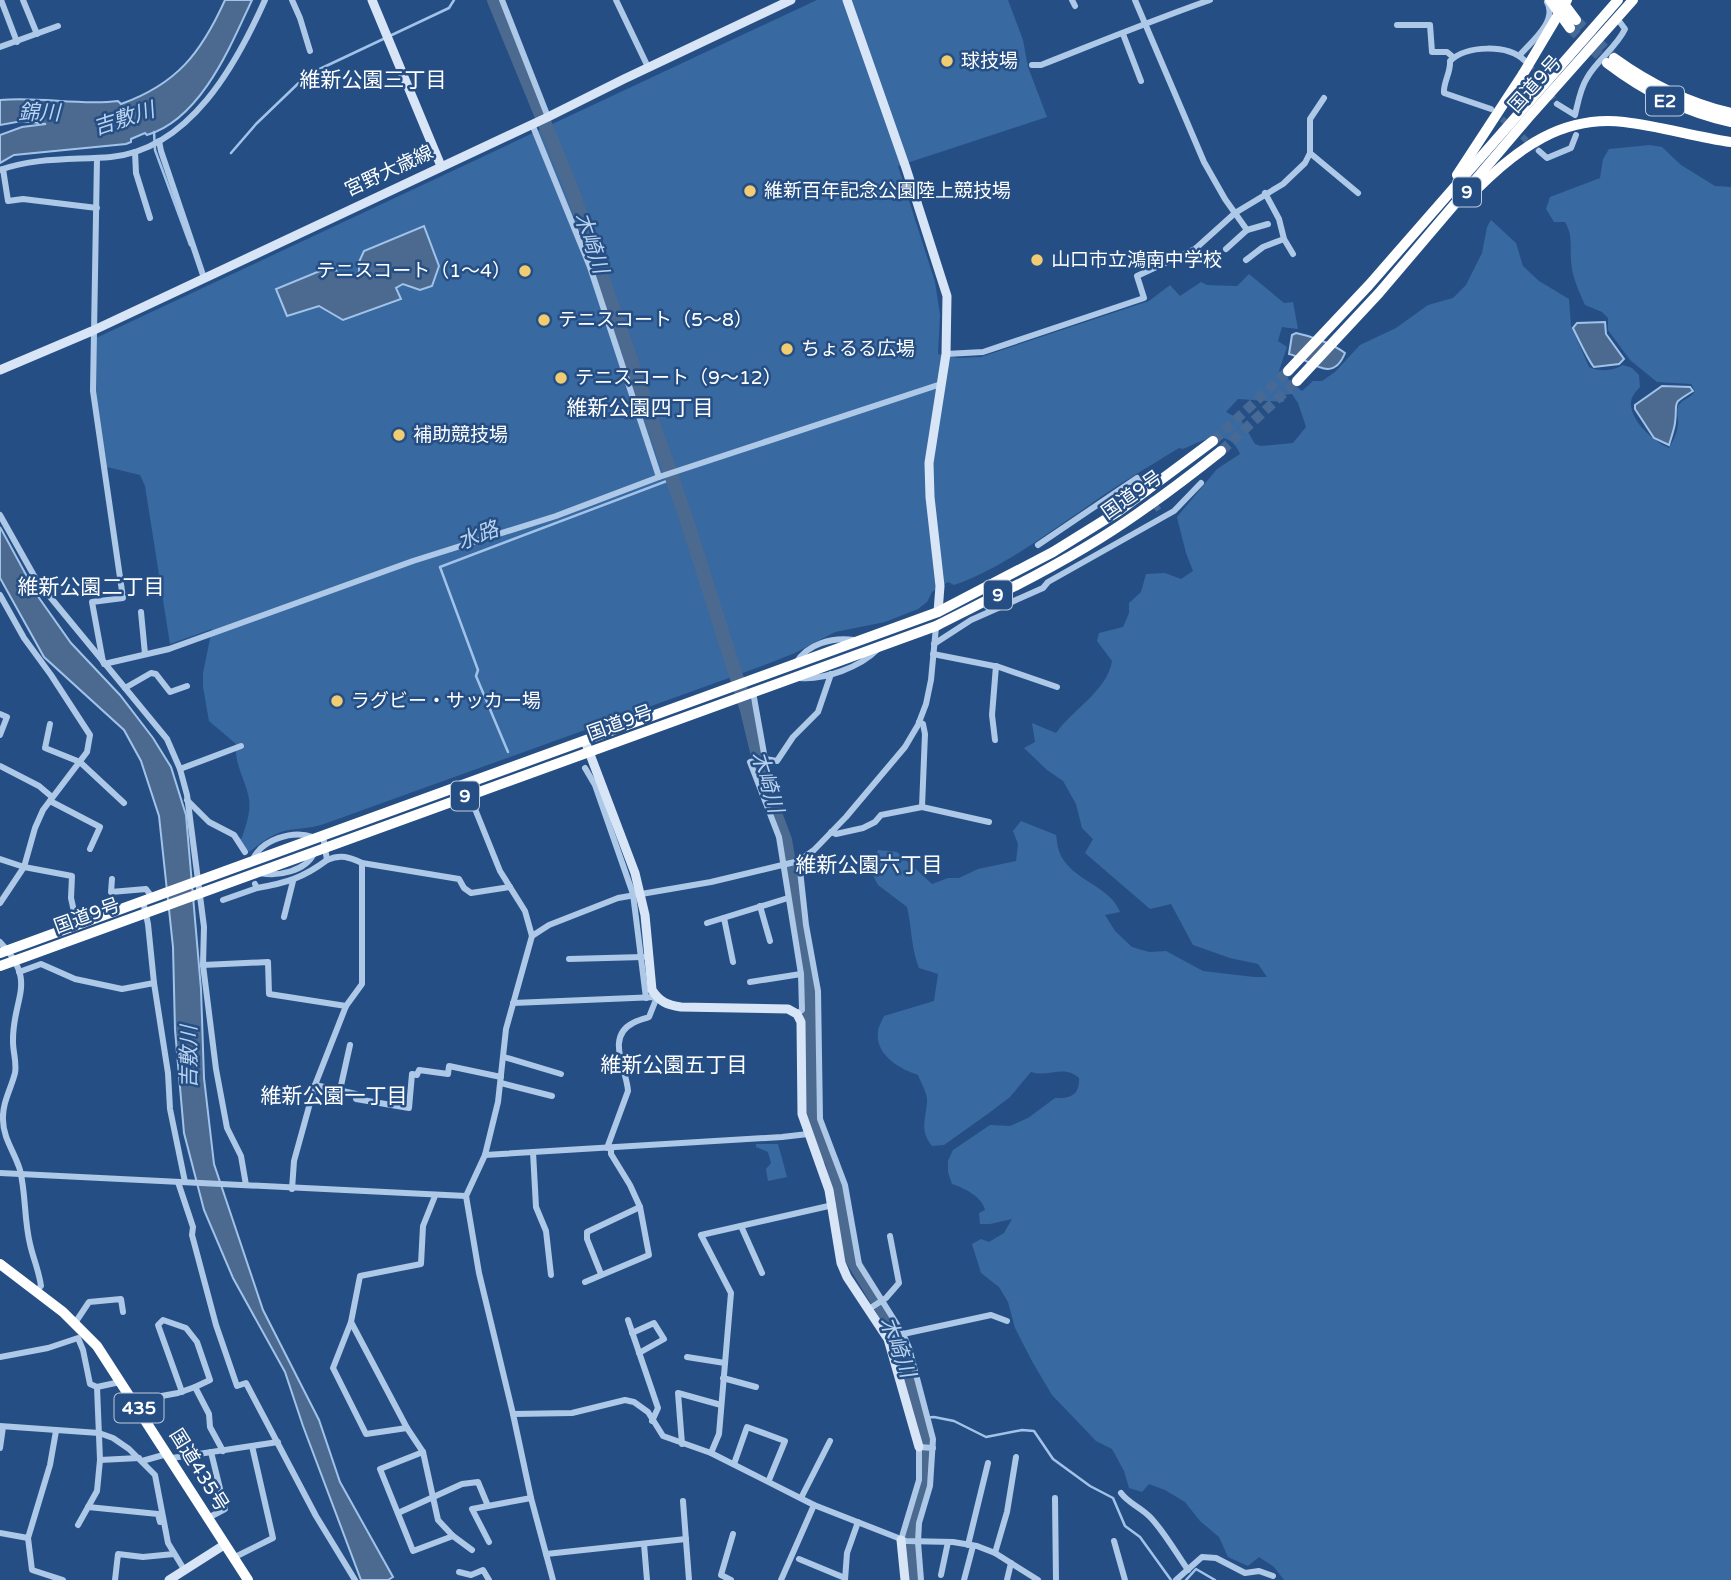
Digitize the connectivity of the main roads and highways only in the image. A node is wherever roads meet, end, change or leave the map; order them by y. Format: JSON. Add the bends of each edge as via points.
{"nodes":[{"id":1,"x":1548,"y":0,"type":"edge"},
{"id":2,"x":1560,"y":0,"type":"edge"},
{"id":3,"x":1567,"y":0,"type":"edge"},
{"id":4,"x":1618,"y":0,"type":"edge"},
{"id":5,"x":1633,"y":0,"type":"edge"},
{"id":6,"x":1613,"y":15,"type":"junction"},
{"id":7,"x":1731,"y":113,"type":"edge"},
{"id":8,"x":1731,"y":122,"type":"edge"},
{"id":9,"x":1731,"y":142,"type":"edge"},
{"id":10,"x":1439,"y":204,"type":"junction"},
{"id":11,"x":1379,"y":293,"type":"junction"},
{"id":12,"x":1288,"y":371,"type":"tunnel mouth"},
{"id":13,"x":1297,"y":381,"type":"tunnel mouth"},
{"id":14,"x":1213,"y":441,"type":"tunnel mouth"},
{"id":15,"x":1222,"y":451,"type":"tunnel mouth"},
{"id":16,"x":3,"y":949,"type":"edge"},
{"id":17,"x":0,"y":966,"type":"edge"},
{"id":18,"x":0,"y":1264,"type":"edge"},
{"id":19,"x":248,"y":1580,"type":"edge"}],
"edges":[{"from":1,"to":2,"type":"highway","via":[[1573,24]]},
{"from":3,"to":10,"type":"highway","bridge":true},
{"from":4,"to":6,"type":"highway","name":"国道9号","number":"9"},
{"from":5,"to":6,"type":"highway","name":"国道9号","number":"9"},
{"from":6,"to":10,"type":"highway","name":"国道9号","number":"9"},
{"from":6,"to":11,"type":"highway","name":"国道9号","number":"9"},
{"from":7,"to":8,"type":"highway","number":"E2","via":[[1661,89],[1611,61],[1658,97]]},
{"from":9,"to":11,"type":"highway","via":[[1622,122],[1585,123],[1548,134],[1493,173]]},
{"from":10,"to":12,"type":"highway","name":"国道9号","number":"9"},
{"from":11,"to":13,"type":"highway","name":"国道9号","number":"9"},
{"from":14,"to":16,"type":"highway","name":"国道9号","number":"9","via":[[1119,511],[1053,552],[937,612]]},
{"from":15,"to":17,"type":"highway","name":"国道9号","number":"9","via":[[1100,539],[936,626],[321,850],[256,881],[149,912],[17,966]]},
{"from":18,"to":19,"type":"highway","name":"国道435号","number":"435","via":[[97,1346]]}]}
